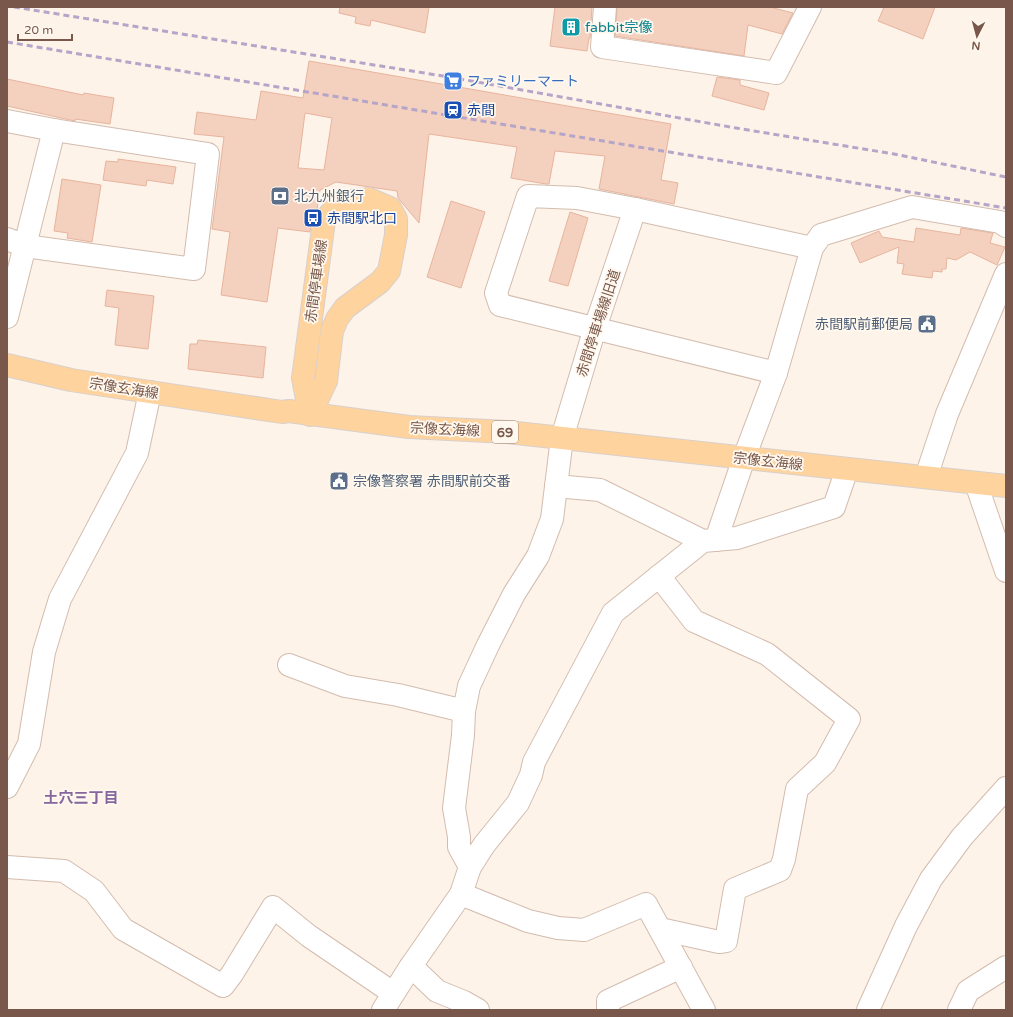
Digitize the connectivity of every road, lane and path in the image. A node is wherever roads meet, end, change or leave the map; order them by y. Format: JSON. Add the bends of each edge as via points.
{"nodes":[{"id":1,"x":605,"y":7,"type":"edge"},
{"id":2,"x":810,"y":7,"type":"edge"},
{"id":3,"x":7,"y":121,"type":"edge"},
{"id":4,"x":54,"y":130,"type":"junction"},
{"id":5,"x":635,"y":209,"type":"junction"},
{"id":6,"x":1006,"y":226,"type":"edge"},
{"id":7,"x":16,"y":242,"type":"edge"},
{"id":8,"x":812,"y":248,"type":"junction"},
{"id":9,"x":1006,"y":274,"type":"edge"},
{"id":10,"x":7,"y":317,"type":"edge"},
{"id":11,"x":595,"y":328,"type":"junction"},
{"id":12,"x":7,"y":365,"type":"edge"},
{"id":13,"x":776,"y":373,"type":"junction"},
{"id":14,"x":150,"y":392,"type":"junction"},
{"id":15,"x":310,"y":414,"type":"junction"},
{"id":16,"x":562,"y":438,"type":"junction"},
{"id":17,"x":744,"y":458,"type":"junction"},
{"id":18,"x":847,"y":469,"type":"junction"},
{"id":19,"x":926,"y":477,"type":"junction"},
{"id":20,"x":976,"y":483,"type":"junction"},
{"id":21,"x":556,"y":486,"type":"junction"},
{"id":22,"x":1006,"y":486,"type":"edge"},
{"id":23,"x":710,"y":541,"type":"junction"},
{"id":24,"x":1006,"y":571,"type":"edge"},
{"id":25,"x":659,"y":576,"type":"junction"},
{"id":26,"x":289,"y":665,"type":"dead end"},
{"id":27,"x":464,"y":711,"type":"junction"},
{"id":28,"x":7,"y":787,"type":"edge"},
{"id":29,"x":1006,"y":788,"type":"edge"},
{"id":30,"x":470,"y":866,"type":"junction"},
{"id":31,"x":7,"y":867,"type":"edge"},
{"id":32,"x":461,"y":894,"type":"junction"},
{"id":33,"x":660,"y":929,"type":"junction"},
{"id":34,"x":411,"y":966,"type":"junction"},
{"id":35,"x":681,"y":967,"type":"junction"},
{"id":36,"x":1006,"y":967,"type":"edge"},
{"id":37,"x":388,"y":1002,"type":"edge"},
{"id":38,"x":478,"y":1010,"type":"edge"},
{"id":39,"x":608,"y":1010,"type":"edge"},
{"id":40,"x":704,"y":1010,"type":"edge"},
{"id":41,"x":868,"y":1010,"type":"edge"},
{"id":42,"x":958,"y":1010,"type":"edge"}],
"edges":[{"from":1,"to":2,"type":"street","via":[[602,47],[776,73]]},
{"from":3,"to":4,"type":"street"},
{"from":4,"to":7,"type":"street"},
{"from":4,"to":7,"type":"street","via":[[208,154],[194,269]]},
{"from":5,"to":8,"type":"street"},
{"from":5,"to":11,"type":"street","name":"赤間停車場線旧道"},
{"from":5,"to":11,"type":"street","via":[[577,198],[528,196],[496,293],[500,305]]},
{"from":6,"to":8,"type":"street","via":[[1000,222],[912,207],[821,235]]},
{"from":7,"to":10,"type":"street"},
{"from":8,"to":13,"type":"street"},
{"from":9,"to":19,"type":"street","via":[[947,414]]},
{"from":11,"to":13,"type":"street"},
{"from":11,"to":16,"type":"street","name":"赤間停車場線旧道"},
{"from":12,"to":14,"type":"main road","name":"宗像玄海線","number":"69","via":[[71,380]]},
{"from":13,"to":17,"type":"street"},
{"from":14,"to":15,"type":"main road","name":"宗像玄海線","number":"69"},
{"from":14,"to":28,"type":"street","via":[[137,453],[60,599],[44,652],[29,744]]},
{"from":15,"to":15,"type":"main road","name":"赤間停車場線","via":[[302,378],[324,221],[336,206],[347,200],[373,199],[390,208],[396,219],[390,271],[380,282],[345,308],[337,319],[332,332],[326,381]]},
{"from":15,"to":16,"type":"main road","name":"宗像玄海線","number":"69","via":[[409,427],[507,432]]},
{"from":16,"to":17,"type":"main road","name":"宗像玄海線","number":"69"},
{"from":16,"to":21,"type":"street","name":"赤間停車場線旧道"},
{"from":17,"to":18,"type":"main road","name":"宗像玄海線","number":"69"},
{"from":17,"to":23,"type":"street"},
{"from":18,"to":19,"type":"main road","name":"宗像玄海線","number":"69"},
{"from":18,"to":23,"type":"street","via":[[834,507],[737,538]]},
{"from":19,"to":20,"type":"main road","name":"宗像玄海線","number":"69"},
{"from":20,"to":22,"type":"main road","name":"宗像玄海線","number":"69"},
{"from":20,"to":24,"type":"street"},
{"from":21,"to":23,"type":"street","via":[[600,490]]},
{"from":21,"to":27,"type":"street","name":"赤間停車場線旧道","via":[[552,519],[538,556],[514,594],[488,645],[470,686]]},
{"from":23,"to":25,"type":"street"},
{"from":25,"to":30,"type":"street","via":[[613,613],[534,762],[518,803]]},
{"from":25,"to":33,"type":"street","via":[[694,621],[767,654],[850,719],[825,763],[797,789],[780,870],[735,889],[726,941],[719,942]]},
{"from":26,"to":27,"type":"street","via":[[345,686],[398,695]]},
{"from":27,"to":30,"type":"street","name":"赤間停車場線旧道","via":[[454,808],[459,848]]},
{"from":29,"to":41,"type":"street","via":[[962,837],[931,878]]},
{"from":30,"to":32,"type":"street"},
{"from":31,"to":37,"type":"street","via":[[64,871],[94,891],[123,928],[223,986],[273,907]]},
{"from":32,"to":33,"type":"street","via":[[528,921],[558,928],[584,930],[646,904]]},
{"from":32,"to":34,"type":"street"},
{"from":33,"to":35,"type":"street"},
{"from":34,"to":37,"type":"street"},
{"from":34,"to":38,"type":"street","via":[[438,991]]},
{"from":35,"to":39,"type":"street","via":[[608,1001]]},
{"from":35,"to":40,"type":"street"},
{"from":36,"to":42,"type":"street","via":[[968,991]]}]}
